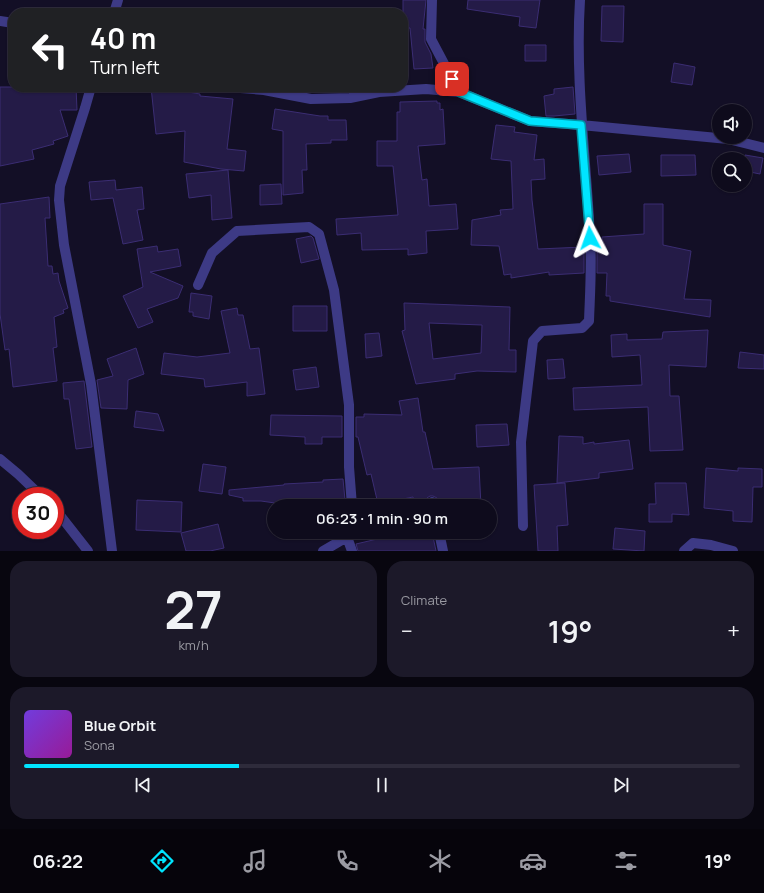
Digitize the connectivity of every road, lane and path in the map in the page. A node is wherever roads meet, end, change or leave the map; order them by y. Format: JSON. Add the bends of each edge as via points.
{"nodes":[{"id":1,"x":432,"y":0,"type":"edge"},
{"id":2,"x":580,"y":0,"type":"edge"},
{"id":3,"x":408,"y":90,"type":"edge"},
{"id":4,"x":90,"y":92,"type":"edge"},
{"id":5,"x":276,"y":92,"type":"edge"},
{"id":6,"x":380,"y":92,"type":"edge"},
{"id":7,"x":459,"y":92,"type":"junction"},
{"id":8,"x":581,"y":125,"type":"junction"},
{"id":9,"x":764,"y":148,"type":"edge"},
{"id":10,"x":198,"y":286,"type":"dead end"},
{"id":11,"x":0,"y":459,"type":"edge"},
{"id":12,"x":32,"y":487,"type":"edge"},
{"id":13,"x":351,"y":499,"type":"edge"},
{"id":14,"x":64,"y":521,"type":"edge"},
{"id":15,"x":523,"y":526,"type":"dead end"},
{"id":16,"x":341,"y":539,"type":"edge"},
{"id":17,"x":349,"y":539,"type":"edge"},
{"id":18,"x":441,"y":539,"type":"edge"},
{"id":19,"x":88,"y":551,"type":"edge"},
{"id":20,"x":112,"y":551,"type":"edge"},
{"id":21,"x":324,"y":551,"type":"edge"},
{"id":22,"x":352,"y":551,"type":"edge"},
{"id":23,"x":444,"y":551,"type":"edge"},
{"id":24,"x":684,"y":551,"type":"edge"},
{"id":25,"x":733,"y":551,"type":"edge"}],
"edges":[{"from":1,"to":7,"type":"street","via":[[431,39]]},
{"from":2,"to":8,"type":"street"},
{"from":3,"to":7,"type":"street"},
{"from":4,"to":20,"type":"street","via":[[60,186],[59,200],[64,245],[91,384]]},
{"from":5,"to":6,"type":"street","via":[[311,98],[350,98]]},
{"from":7,"to":8,"type":"street","via":[[530,121]]},
{"from":8,"to":9,"type":"street","via":[[728,139]]},
{"from":8,"to":15,"type":"street","via":[[590,238],[589,321],[582,328],[542,331],[533,341],[520,442]]},
{"from":10,"to":13,"type":"street","via":[[212,253],[237,231],[309,227],[319,234],[334,290],[349,405]]},
{"from":11,"to":12,"type":"street"},
{"from":14,"to":19,"type":"street"},
{"from":16,"to":21,"type":"street"},
{"from":17,"to":22,"type":"street"},
{"from":18,"to":23,"type":"street"},
{"from":24,"to":25,"type":"street","via":[[692,543]]}]}
